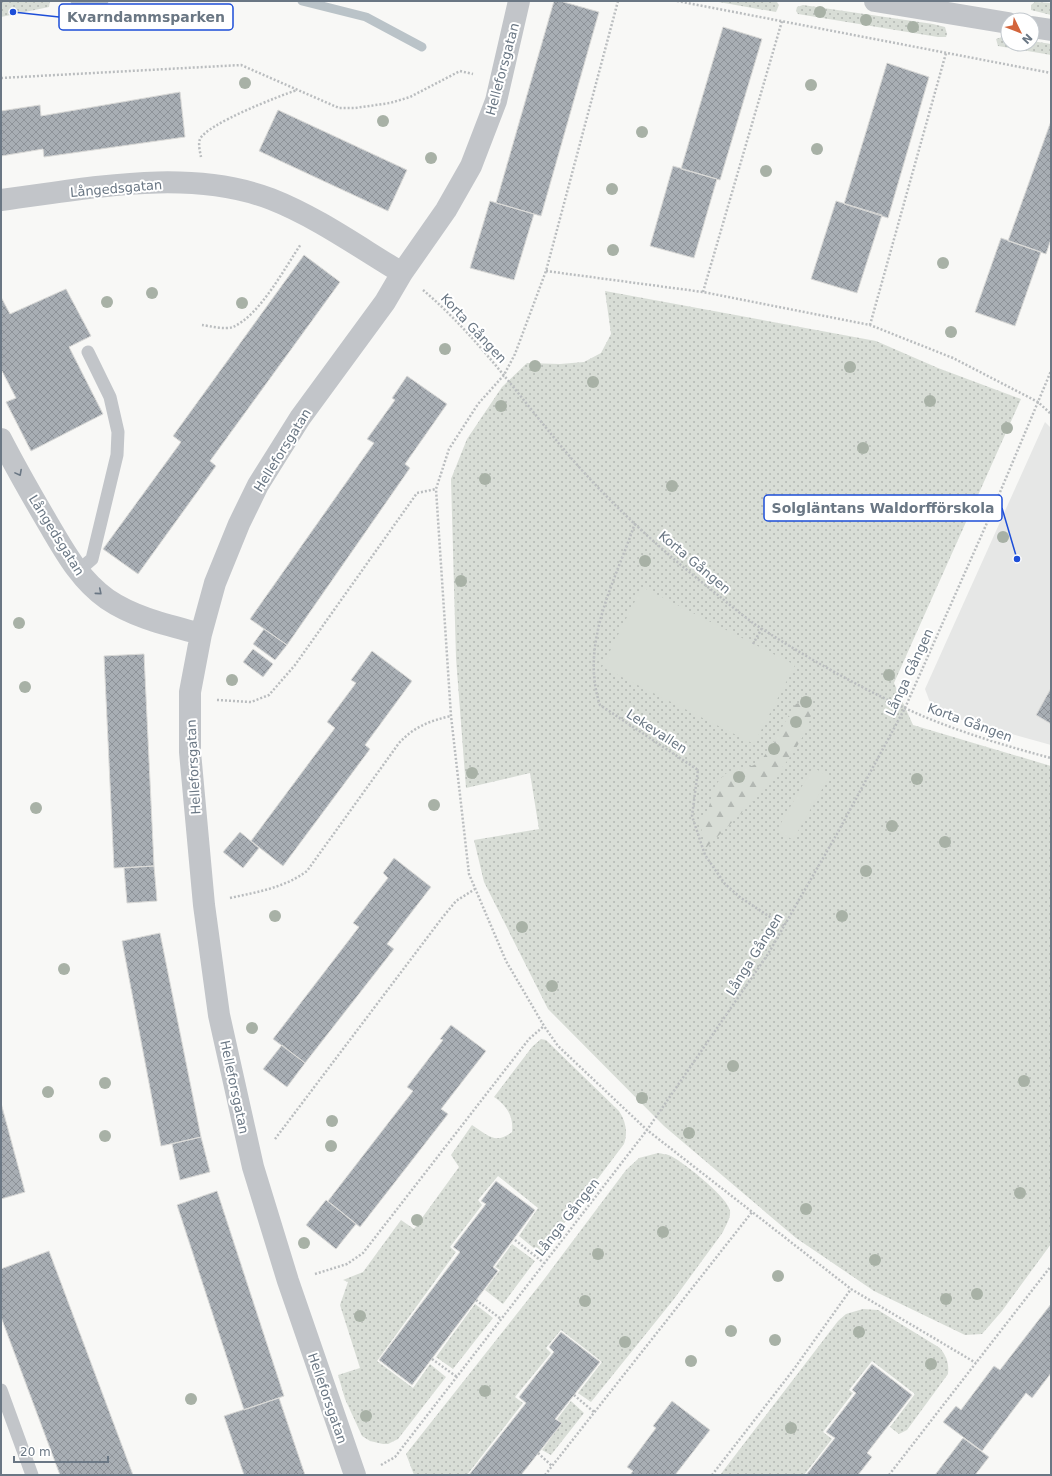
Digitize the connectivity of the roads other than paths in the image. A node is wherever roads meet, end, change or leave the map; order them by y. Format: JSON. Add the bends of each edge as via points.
{"nodes":[{"id":1,"x":519,"y":1,"type":"edge"},
{"id":2,"x":875,"y":1,"type":"edge"},
{"id":3,"x":1000,"y":22,"type":"edge"},
{"id":4,"x":1040,"y":28,"type":"edge"},
{"id":5,"x":1051,"y":30,"type":"edge"},
{"id":6,"x":1,"y":200,"type":"edge"},
{"id":7,"x":402,"y":273,"type":"junction"},
{"id":8,"x":88,"y":352,"type":"dead end"},
{"id":9,"x":1,"y":439,"type":"edge"},
{"id":10,"x":78,"y":571,"type":"junction"},
{"id":11,"x":201,"y":634,"type":"junction"},
{"id":12,"x":1,"y":1390,"type":"edge"},
{"id":13,"x":365,"y":1471,"type":"edge"},
{"id":14,"x":32,"y":1475,"type":"edge"}],
"edges":[{"from":1,"to":7,"type":"street","name":"Helleforsgatan","via":[[496,101],[471,166],[446,210]]},
{"from":2,"to":3,"type":"street"},
{"from":4,"to":5,"type":"street"},
{"from":6,"to":7,"type":"street","name":"Långedsgatan","via":[[141,183],[197,184],[241,191],[270,199],[322,225]]},
{"from":7,"to":11,"type":"street","name":"Helleforsgatan","via":[[385,302],[300,418],[258,485],[215,583]]},
{"from":8,"to":10,"type":"lane","via":[[110,397],[118,432],[117,455],[92,559]]},
{"from":9,"to":10,"type":"street","name":"Långedsgatan","one_way":true},
{"from":10,"to":11,"type":"street","name":"Långedsgatan","one_way":true,"via":[[108,600],[146,619]]},
{"from":11,"to":13,"type":"street","name":"Helleforsgatan","via":[[190,692],[190,752],[204,905],[219,1015],[253,1167],[288,1281]]},
{"from":12,"to":14,"type":"lane"}]}
